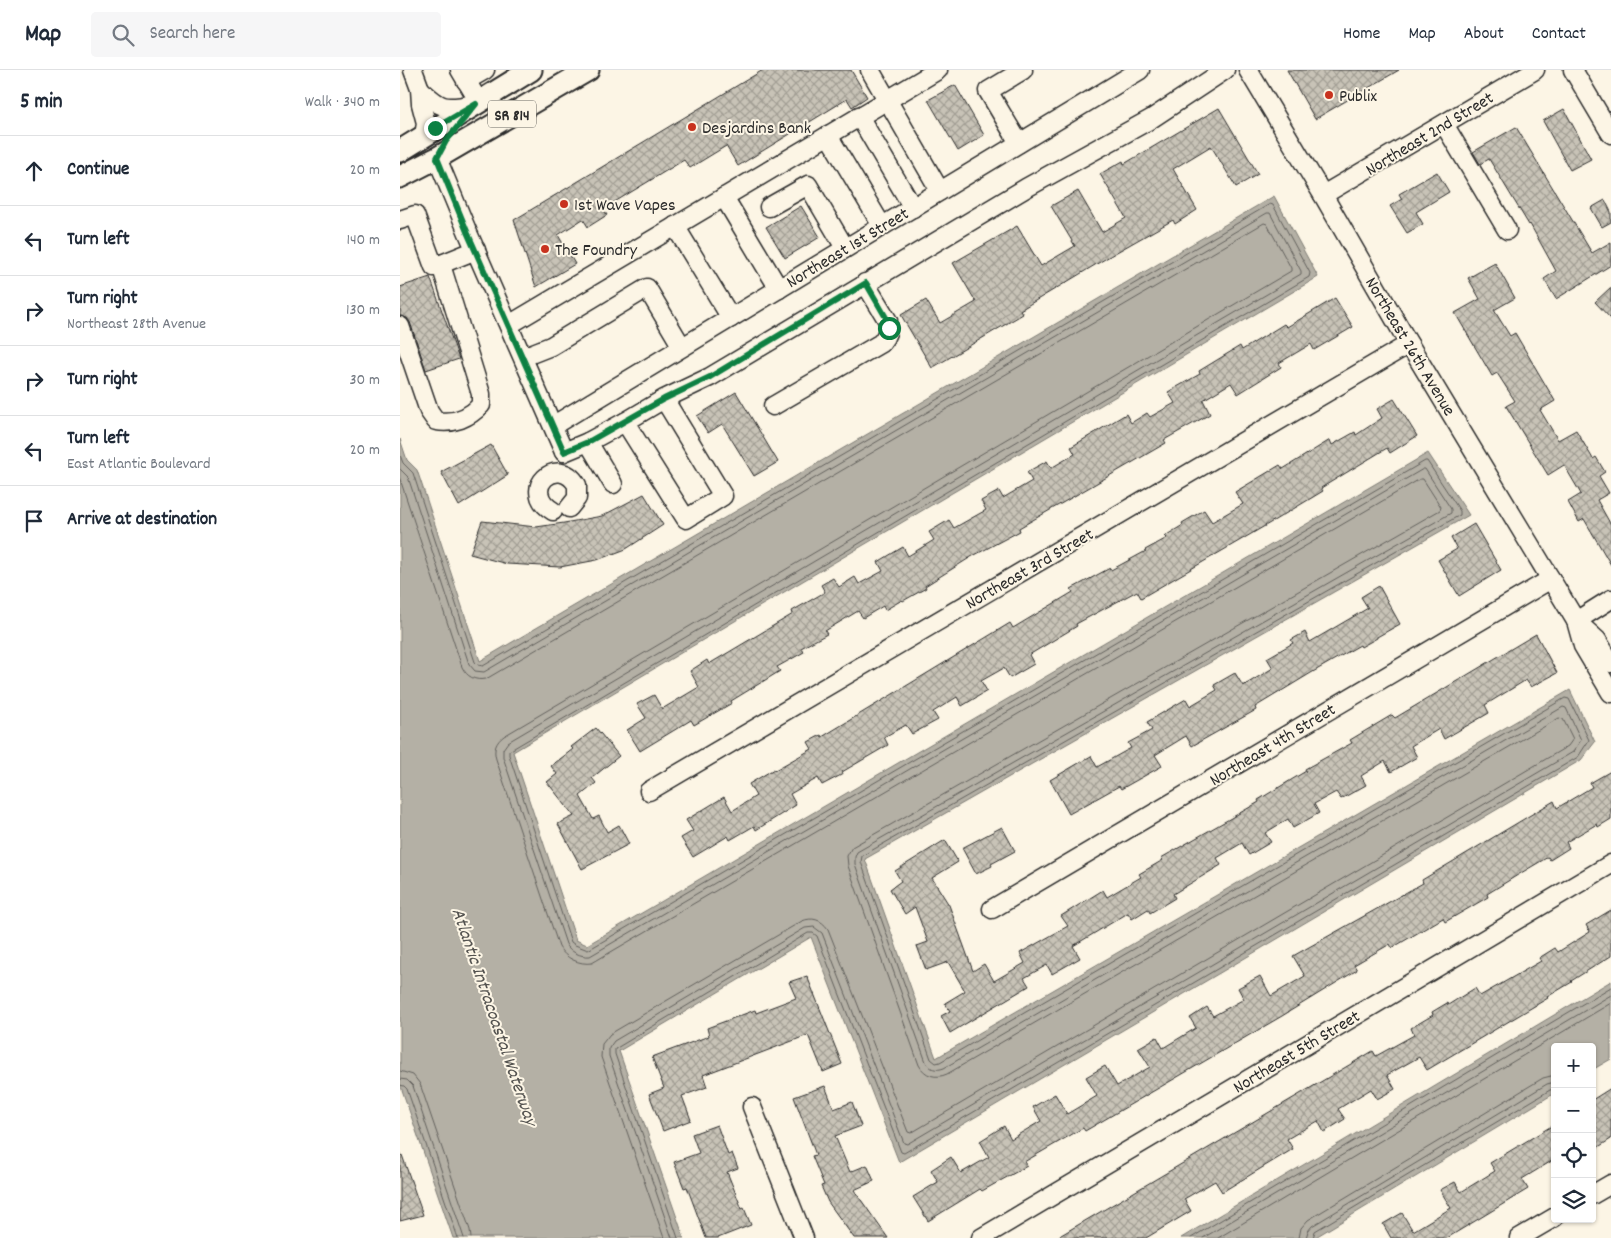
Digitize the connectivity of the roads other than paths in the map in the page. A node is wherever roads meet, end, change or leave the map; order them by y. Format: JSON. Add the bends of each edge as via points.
{"nodes":[{"id":1,"x":413,"y":70,"type":"edge"},
{"id":2,"x":484,"y":70,"type":"edge"},
{"id":3,"x":588,"y":70,"type":"edge"},
{"id":4,"x":870,"y":70,"type":"edge"},
{"id":5,"x":938,"y":70,"type":"edge"},
{"id":6,"x":1023,"y":70,"type":"edge"},
{"id":7,"x":1140,"y":70,"type":"edge"},
{"id":8,"x":1225,"y":70,"type":"edge"},
{"id":9,"x":1248,"y":70,"type":"edge"},
{"id":10,"x":1535,"y":70,"type":"edge"},
{"id":11,"x":1573,"y":70,"type":"edge"},
{"id":12,"x":527,"y":71,"type":"edge"},
{"id":13,"x":463,"y":75,"type":"edge"},
{"id":14,"x":420,"y":89,"type":"junction"},
{"id":15,"x":887,"y":99,"type":"junction"},
{"id":16,"x":477,"y":103,"type":"junction"},
{"id":17,"x":859,"y":116,"type":"junction"},
{"id":18,"x":1444,"y":124,"type":"junction"},
{"id":19,"x":1611,"y":134,"type":"edge"},
{"id":20,"x":828,"y":135,"type":"junction"},
{"id":21,"x":424,"y":136,"type":"junction"},
{"id":22,"x":1019,"y":143,"type":"junction"},
{"id":23,"x":400,"y":151,"type":"edge"},
{"id":24,"x":437,"y":158,"type":"junction"},
{"id":25,"x":400,"y":177,"type":"edge"},
{"id":26,"x":940,"y":191,"type":"junction"},
{"id":27,"x":724,"y":196,"type":"junction"},
{"id":28,"x":1323,"y":196,"type":"junction"},
{"id":29,"x":769,"y":207,"type":"dead end"},
{"id":30,"x":913,"y":208,"type":"junction"},
{"id":31,"x":400,"y":220,"type":"edge"},
{"id":32,"x":675,"y":226,"type":"junction"},
{"id":33,"x":882,"y":226,"type":"junction"},
{"id":34,"x":1507,"y":230,"type":"dead end"},
{"id":35,"x":846,"y":248,"type":"junction"},
{"id":36,"x":476,"y":250,"type":"junction"},
{"id":37,"x":441,"y":265,"type":"junction"},
{"id":38,"x":866,"y":283,"type":"junction"},
{"id":39,"x":779,"y":289,"type":"junction"},
{"id":40,"x":731,"y":318,"type":"junction"},
{"id":41,"x":509,"y":325,"type":"junction"},
{"id":42,"x":400,"y":326,"type":"edge"},
{"id":43,"x":1409,"y":344,"type":"junction"},
{"id":44,"x":682,"y":347,"type":"junction"},
{"id":45,"x":523,"y":357,"type":"junction"},
{"id":46,"x":664,"y":399,"type":"junction"},
{"id":47,"x":773,"y":406,"type":"dead end"},
{"id":48,"x":625,"y":422,"type":"junction"},
{"id":49,"x":554,"y":425,"type":"junction"},
{"id":50,"x":588,"y":442,"type":"junction"},
{"id":51,"x":564,"y":452,"type":"junction"},
{"id":52,"x":558,"y":472,"type":"junction"},
{"id":53,"x":613,"y":484,"type":"dead end"},
{"id":54,"x":1551,"y":579,"type":"junction"},
{"id":55,"x":1611,"y":600,"type":"edge"},
{"id":56,"x":1576,"y":621,"type":"junction"},
{"id":57,"x":1611,"y":664,"type":"edge"},
{"id":58,"x":1611,"y":693,"type":"edge"},
{"id":59,"x":649,"y":791,"type":"dead end"},
{"id":60,"x":1611,"y":864,"type":"edge"},
{"id":61,"x":992,"y":909,"type":"dead end"},
{"id":62,"x":752,"y":1107,"type":"dead end"},
{"id":63,"x":1611,"y":1184,"type":"edge"},
{"id":64,"x":1596,"y":1193,"type":"edge"},
{"id":65,"x":1551,"y":1219,"type":"edge"},
{"id":66,"x":804,"y":1238,"type":"edge"},
{"id":67,"x":981,"y":1238,"type":"edge"},
{"id":68,"x":1519,"y":1238,"type":"edge"}],
"edges":[{"from":1,"to":14,"type":"street"},
{"from":2,"to":13,"type":"street"},
{"from":3,"to":24,"type":"main road","number":"SR 814"},
{"from":4,"to":15,"type":"street"},
{"from":5,"to":15,"type":"street"},
{"from":6,"to":22,"type":"street","via":[[988,91]]},
{"from":7,"to":22,"type":"street","name":"Northeast 1st Street"},
{"from":8,"to":38,"type":"street","via":[[1151,119],[1026,188]]},
{"from":9,"to":28,"type":"street","name":"Northeast 26th Avenue"},
{"from":10,"to":18,"type":"street","name":"Northeast 2nd Street"},
{"from":11,"to":19,"type":"street"},
{"from":12,"to":16,"type":"main road","number":"SR 814"},
{"from":13,"to":16,"type":"street"},
{"from":14,"to":16,"type":"street","via":[[435,103],[451,108]]},
{"from":14,"to":21,"type":"street","via":[[426,123]]},
{"from":15,"to":17,"type":"street"},
{"from":15,"to":26,"type":"street"},
{"from":16,"to":21,"type":"main road","number":"SR 814"},
{"from":16,"to":24,"type":"main road","via":[[446,141]]},
{"from":17,"to":20,"type":"street"},
{"from":17,"to":30,"type":"street"},
{"from":18,"to":28,"type":"street","name":"Northeast 2nd Street"},
{"from":18,"to":34,"type":"street"},
{"from":20,"to":27,"type":"street"},
{"from":20,"to":33,"type":"street"},
{"from":21,"to":23,"type":"main road","number":"SR 814"},
{"from":22,"to":26,"type":"street","name":"Northeast 1st Street"},
{"from":24,"to":25,"type":"main road","number":"SR 814"},
{"from":24,"to":36,"type":"street"},
{"from":26,"to":30,"type":"street","name":"Northeast 1st Street"},
{"from":27,"to":32,"type":"street"},
{"from":27,"to":39,"type":"street"},
{"from":28,"to":43,"type":"street","name":"Northeast 26th Avenue"},
{"from":29,"to":35,"type":"street","via":[[808,184]]},
{"from":30,"to":33,"type":"street","name":"Northeast 1st Street"},
{"from":31,"to":37,"type":"street","via":[[415,215],[434,267]]},
{"from":32,"to":40,"type":"street"},
{"from":32,"to":41,"type":"street"},
{"from":33,"to":35,"type":"street","name":"Northeast 1st Street"},
{"from":35,"to":39,"type":"street","name":"Northeast 1st Street"},
{"from":36,"to":37,"type":"street"},
{"from":36,"to":41,"type":"street"},
{"from":37,"to":42,"type":"street","via":[[481,394],[481,405],[457,421],[436,421],[428,410]]},
{"from":38,"to":46,"type":"street","via":[[710,377]]},
{"from":38,"to":47,"type":"street","via":[[888,321],[886,337],[881,343]]},
{"from":39,"to":40,"type":"street","name":"Northeast 1st Street"},
{"from":40,"to":44,"type":"street","name":"Northeast 1st Street"},
{"from":41,"to":45,"type":"street"},
{"from":43,"to":54,"type":"street","name":"Northeast 26th Avenue"},
{"from":43,"to":59,"type":"street","name":"Northeast 3rd Street"},
{"from":44,"to":45,"type":"street","via":[[646,288],[551,346]]},
{"from":44,"to":49,"type":"street","name":"Northeast 1st Street"},
{"from":45,"to":49,"type":"street"},
{"from":46,"to":48,"type":"street"},
{"from":46,"to":48,"type":"street","via":[[722,496],[686,519]]},
{"from":48,"to":50,"type":"street"},
{"from":49,"to":51,"type":"street"},
{"from":50,"to":51,"type":"street"},
{"from":50,"to":53,"type":"street"},
{"from":51,"to":52,"type":"street"},
{"from":52,"to":52,"type":"street","via":[[568,475],[577,485],[576,498],[561,509],[544,505],[539,488],[545,477]]},
{"from":54,"to":56,"type":"street","name":"Northeast 26th Avenue"},
{"from":54,"to":61,"type":"street","name":"Northeast 4th Street"},
{"from":55,"to":56,"type":"street"},
{"from":56,"to":57,"type":"street","name":"Northeast 26th Avenue","via":[[1597,640]]},
{"from":56,"to":58,"type":"street","name":"Northeast 26th Avenue","via":[[1583,646]]},
{"from":60,"to":67,"type":"street","name":"Northeast 5th Street"},
{"from":62,"to":66,"type":"street"},
{"from":63,"to":64,"type":"street"},
{"from":65,"to":68,"type":"street"}]}
